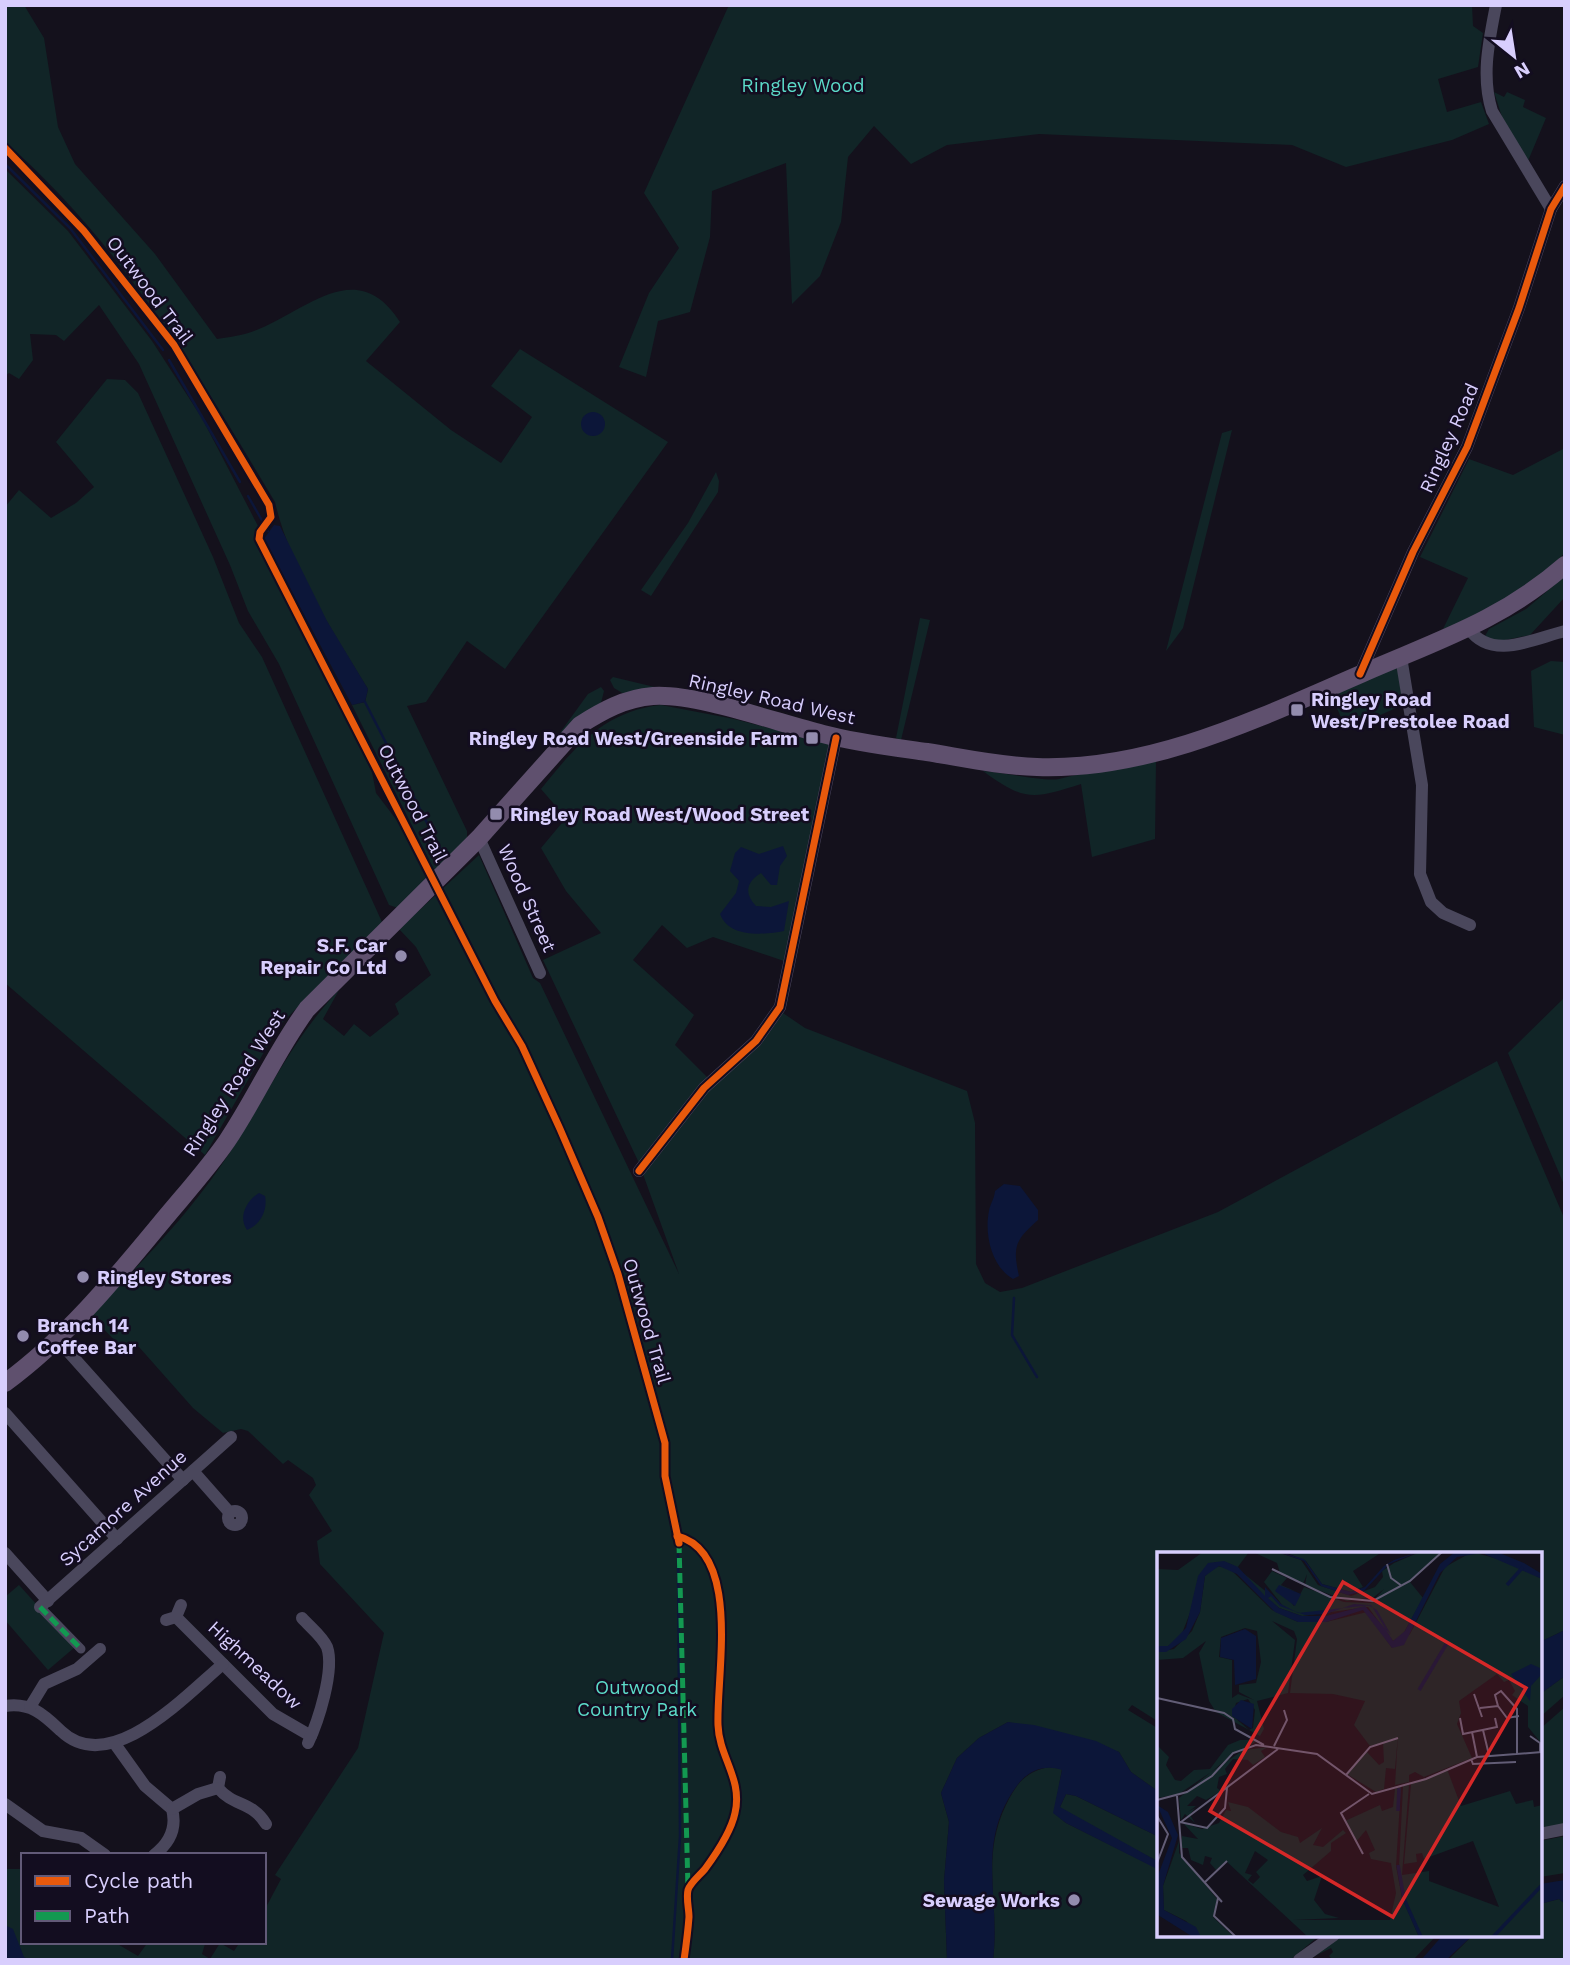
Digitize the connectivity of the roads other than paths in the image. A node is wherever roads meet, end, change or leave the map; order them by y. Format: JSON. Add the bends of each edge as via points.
{"nodes":[{"id":1,"x":1496,"y":5,"type":"edge"},
{"id":2,"x":1565,"y":186,"type":"edge"},
{"id":3,"x":1551,"y":209,"type":"junction"},
{"id":4,"x":1565,"y":565,"type":"edge"},
{"id":5,"x":1469,"y":629,"type":"junction"},
{"id":6,"x":1565,"y":631,"type":"edge"},
{"id":7,"x":1401,"y":657,"type":"junction"},
{"id":8,"x":1360,"y":674,"type":"junction"},
{"id":9,"x":836,"y":738,"type":"junction"},
{"id":10,"x":480,"y":838,"type":"junction"},
{"id":11,"x":1469,"y":925,"type":"dead end"},
{"id":12,"x":540,"y":973,"type":"dead end"},
{"id":13,"x":639,"y":1171,"type":"dead end"},
{"id":14,"x":57,"y":1339,"type":"junction"},
{"id":15,"x":5,"y":1383,"type":"edge"},
{"id":16,"x":5,"y":1413,"type":"edge"},
{"id":17,"x":231,"y":1437,"type":"dead end"},
{"id":18,"x":188,"y":1476,"type":"junction"},
{"id":19,"x":230,"y":1513,"type":"dead end"},
{"id":20,"x":117,"y":1539,"type":"junction"},
{"id":21,"x":5,"y":1553,"type":"edge"},
{"id":22,"x":44,"y":1604,"type":"junction"},
{"id":23,"x":174,"y":1614,"type":"dead end"},
{"id":24,"x":303,"y":1618,"type":"dead end"},
{"id":25,"x":100,"y":1649,"type":"dead end"},
{"id":26,"x":85,"y":1653,"type":"junction"},
{"id":27,"x":223,"y":1664,"type":"junction"},
{"id":28,"x":5,"y":1706,"type":"edge"},
{"id":29,"x":30,"y":1707,"type":"junction"},
{"id":30,"x":115,"y":1744,"type":"junction"},
{"id":31,"x":5,"y":1804,"type":"edge"},
{"id":32,"x":172,"y":1809,"type":"junction"},
{"id":33,"x":266,"y":1824,"type":"dead end"},
{"id":34,"x":1565,"y":1829,"type":"edge"},
{"id":35,"x":1542,"y":1835,"type":"edge"},
{"id":36,"x":103,"y":1853,"type":"edge"},
{"id":37,"x":160,"y":1853,"type":"edge"},
{"id":38,"x":1331,"y":1937,"type":"edge"},
{"id":39,"x":1299,"y":1960,"type":"edge"}],
"edges":[{"from":1,"to":3,"type":"street","via":[[1485,78],[1488,97]]},
{"from":2,"to":3,"type":"street","name":"Ringley Road"},
{"from":3,"to":8,"type":"street","name":"Ringley Road","via":[[1467,447],[1413,552]]},
{"from":4,"to":5,"type":"main road","name":"Ringley Road West","via":[[1527,596]]},
{"from":5,"to":6,"type":"street","via":[[1477,641],[1498,647]]},
{"from":5,"to":7,"type":"main road","name":"Ringley Road West"},
{"from":7,"to":8,"type":"main road","name":"Ringley Road West"},
{"from":7,"to":11,"type":"street","via":[[1422,785],[1420,874],[1431,902],[1443,914]]},
{"from":8,"to":9,"type":"main road","name":"Ringley Road West","via":[[1231,729],[1156,751],[1079,766],[1007,765]]},
{"from":9,"to":10,"type":"main road","name":"Ringley Road West","via":[[682,698],[633,699],[580,725]]},
{"from":9,"to":13,"type":"street","via":[[780,1007],[756,1041],[704,1088]]},
{"from":10,"to":12,"type":"street","name":"Wood Street"},
{"from":10,"to":14,"type":"main road","name":"Ringley Road West","via":[[307,1009],[214,1159],[119,1274]]},
{"from":14,"to":15,"type":"main road","name":"Ringley Road West"},
{"from":14,"to":18,"type":"street"},
{"from":16,"to":20,"type":"street"},
{"from":17,"to":18,"type":"street","name":"Sycamore Avenue"},
{"from":18,"to":19,"type":"street"},
{"from":18,"to":20,"type":"street","name":"Sycamore Avenue"},
{"from":20,"to":22,"type":"street","name":"Sycamore Avenue"},
{"from":21,"to":22,"type":"street"},
{"from":22,"to":26,"type":"street"},
{"from":23,"to":27,"type":"street","name":"Highmeadow"},
{"from":24,"to":27,"type":"street","name":"Highmeadow","via":[[331,1647],[319,1715],[309,1740],[273,1714]]},
{"from":25,"to":26,"type":"street"},
{"from":26,"to":29,"type":"street","via":[[70,1673],[44,1684]]},
{"from":27,"to":30,"type":"street"},
{"from":28,"to":29,"type":"street"},
{"from":29,"to":30,"type":"street","via":[[79,1744]]},
{"from":30,"to":32,"type":"street","via":[[145,1786]]},
{"from":31,"to":36,"type":"street","via":[[43,1831],[81,1838]]},
{"from":32,"to":33,"type":"street","via":[[219,1782],[234,1802],[261,1809]]},
{"from":32,"to":37,"type":"street","via":[[173,1829]]},
{"from":34,"to":35,"type":"street"},
{"from":38,"to":39,"type":"street"}]}
